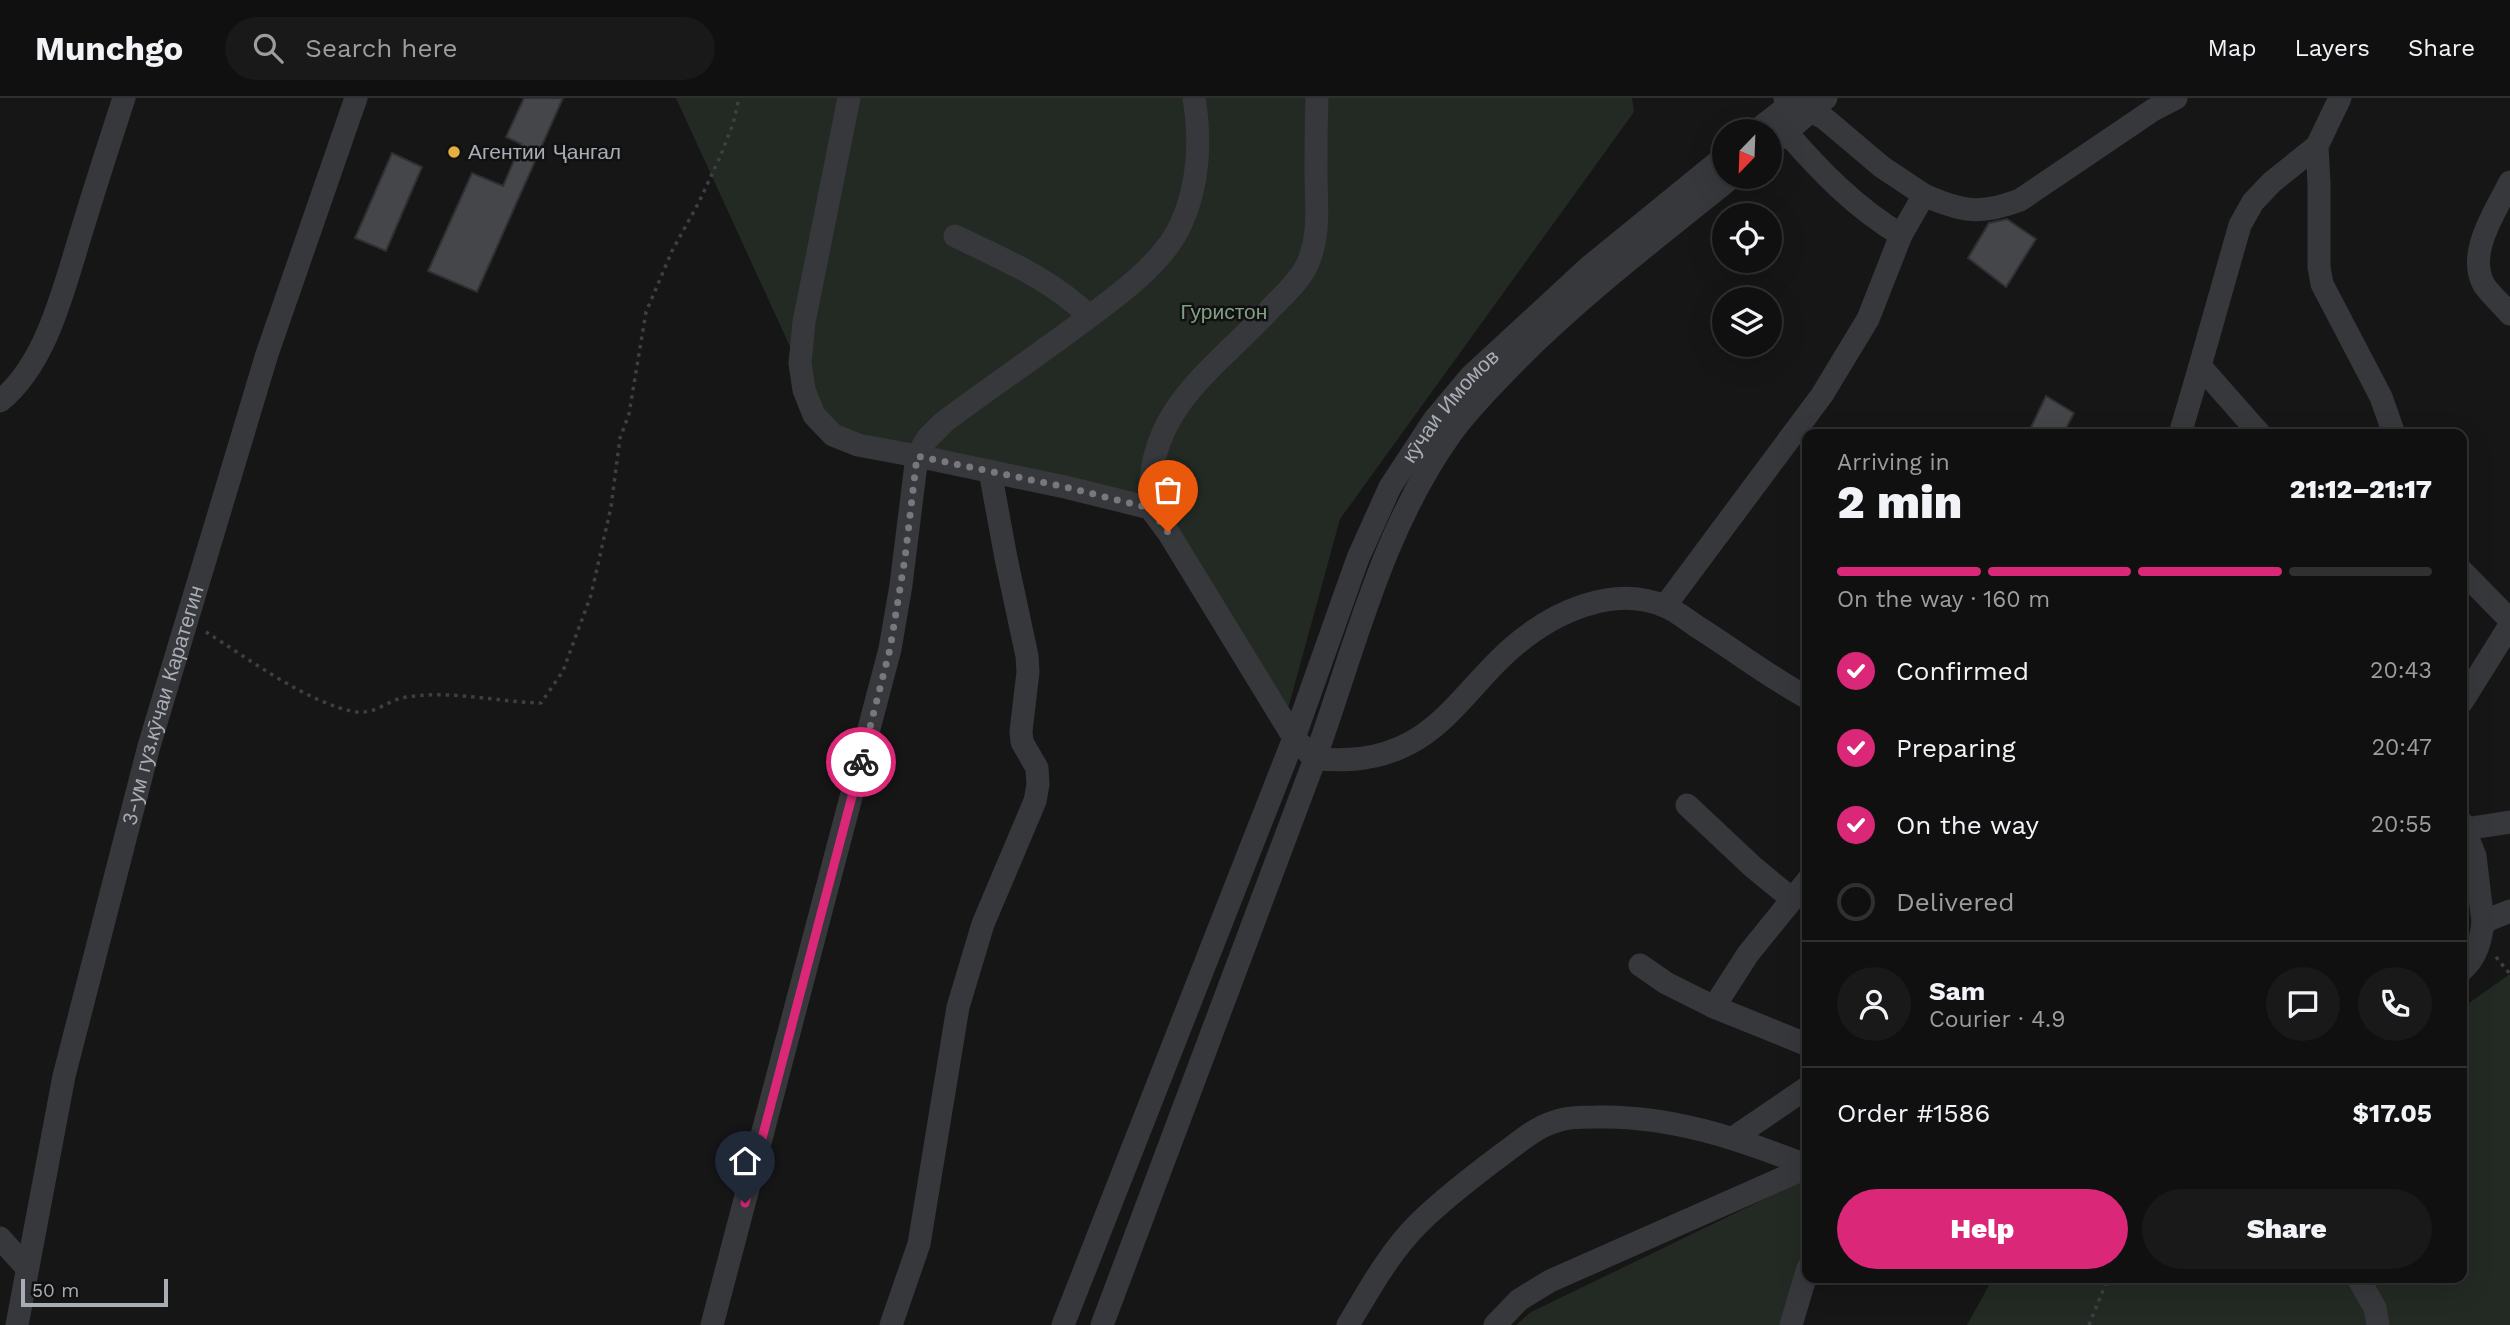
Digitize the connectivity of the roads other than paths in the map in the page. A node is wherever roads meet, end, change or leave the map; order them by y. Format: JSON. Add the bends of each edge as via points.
{"nodes":[{"id":1,"x":124,"y":98,"type":"edge"},
{"id":2,"x":356,"y":98,"type":"edge"},
{"id":3,"x":849,"y":98,"type":"edge"},
{"id":4,"x":1194,"y":98,"type":"edge"},
{"id":5,"x":1317,"y":98,"type":"edge"},
{"id":6,"x":2176,"y":98,"type":"edge"},
{"id":7,"x":2340,"y":98,"type":"edge"},
{"id":8,"x":1805,"y":101,"type":"edge"},
{"id":9,"x":1775,"y":119,"type":"edge"},
{"id":10,"x":1782,"y":134,"type":"edge"},
{"id":11,"x":1782,"y":143,"type":"edge"},
{"id":12,"x":2317,"y":146,"type":"junction"},
{"id":13,"x":1712,"y":167,"type":"edge"},
{"id":14,"x":2510,"y":182,"type":"edge"},
{"id":15,"x":1717,"y":189,"type":"edge"},
{"id":16,"x":1924,"y":195,"type":"junction"},
{"id":17,"x":1901,"y":235,"type":"junction"},
{"id":18,"x":955,"y":236,"type":"dead end"},
{"id":19,"x":2510,"y":314,"type":"edge"},
{"id":20,"x":1089,"y":316,"type":"junction"},
{"id":21,"x":2200,"y":366,"type":"junction"},
{"id":22,"x":0,"y":401,"type":"edge"},
{"id":23,"x":2181,"y":429,"type":"edge"},
{"id":24,"x":2256,"y":429,"type":"edge"},
{"id":25,"x":2392,"y":429,"type":"edge"},
{"id":26,"x":917,"y":456,"type":"junction"},
{"id":27,"x":990,"y":471,"type":"junction"},
{"id":28,"x":1150,"y":508,"type":"junction"},
{"id":29,"x":2467,"y":576,"type":"edge"},
{"id":30,"x":1665,"y":606,"type":"junction"},
{"id":31,"x":2510,"y":623,"type":"edge"},
{"id":32,"x":1802,"y":694,"type":"edge"},
{"id":33,"x":2467,"y":694,"type":"edge"},
{"id":34,"x":1294,"y":738,"type":"junction"},
{"id":35,"x":1315,"y":759,"type":"junction"},
{"id":36,"x":1687,"y":805,"type":"dead end"},
{"id":37,"x":2510,"y":822,"type":"edge"},
{"id":38,"x":2467,"y":826,"type":"edge"},
{"id":39,"x":2467,"y":834,"type":"edge"},
{"id":40,"x":1802,"y":887,"type":"edge"},
{"id":41,"x":1792,"y":899,"type":"junction"},
{"id":42,"x":2510,"y":911,"type":"edge"},
{"id":43,"x":2483,"y":922,"type":"junction"},
{"id":44,"x":2467,"y":963,"type":"edge"},
{"id":45,"x":1640,"y":965,"type":"dead end"},
{"id":46,"x":1714,"y":1007,"type":"junction"},
{"id":47,"x":1802,"y":1043,"type":"edge"},
{"id":48,"x":1802,"y":1091,"type":"edge"},
{"id":49,"x":1733,"y":1138,"type":"junction"},
{"id":50,"x":1802,"y":1165,"type":"edge"},
{"id":51,"x":1802,"y":1170,"type":"edge"},
{"id":52,"x":0,"y":1237,"type":"edge"},
{"id":53,"x":27,"y":1268,"type":"junction"},
{"id":54,"x":1804,"y":1283,"type":"edge"},
{"id":55,"x":2361,"y":1283,"type":"edge"},
{"id":56,"x":17,"y":1325,"type":"edge"},
{"id":57,"x":712,"y":1325,"type":"edge"},
{"id":58,"x":891,"y":1325,"type":"edge"},
{"id":59,"x":1063,"y":1325,"type":"edge"},
{"id":60,"x":1102,"y":1325,"type":"edge"},
{"id":61,"x":1348,"y":1325,"type":"edge"},
{"id":62,"x":1495,"y":1325,"type":"edge"},
{"id":63,"x":1791,"y":1325,"type":"edge"},
{"id":64,"x":2378,"y":1325,"type":"edge"}],
"edges":[{"from":1,"to":22,"type":"street","via":[[51,325],[32,363]]},
{"from":2,"to":53,"type":"street","name":"3-ум гуз.кӯчаи Каратегин","via":[[267,354],[149,746],[64,1076]]},
{"from":3,"to":26,"type":"street","via":[[804,322],[800,363],[804,390],[814,415],[833,435],[858,445]]},
{"from":4,"to":20,"type":"street","via":[[1198,160],[1181,225],[1160,255]]},
{"from":5,"to":28,"type":"street","via":[[1316,233],[1306,267],[1176,407],[1153,456]]},
{"from":6,"to":16,"type":"street","via":[[2020,200],[1998,209],[1951,207]]},
{"from":7,"to":12,"type":"street"},
{"from":8,"to":9,"type":"street"},
{"from":8,"to":10,"type":"street"},
{"from":8,"to":16,"type":"street","via":[[1882,167]]},
{"from":11,"to":17,"type":"street"},
{"from":12,"to":21,"type":"street","via":[[2272,182],[2240,225]]},
{"from":12,"to":25,"type":"street","via":[[2322,284],[2381,397]]},
{"from":13,"to":34,"type":"street","name":"кӯчаи Имомов","via":[[1523,326],[1434,420],[1378,512]]},
{"from":14,"to":19,"type":"street","via":[[2480,248],[2479,268],[2484,285]]},
{"from":15,"to":35,"type":"street","name":"кӯчаи Имомов","via":[[1538,340],[1452,432],[1400,519]]},
{"from":16,"to":17,"type":"street"},
{"from":17,"to":30,"type":"street","via":[[1868,319],[1822,395]]},
{"from":18,"to":20,"type":"street","via":[[1045,281]]},
{"from":20,"to":26,"type":"street","via":[[944,422]]},
{"from":21,"to":23,"type":"street"},
{"from":21,"to":24,"type":"street"},
{"from":26,"to":27,"type":"street"},
{"from":26,"to":57,"type":"street","via":[[890,649]]},
{"from":27,"to":28,"type":"street"},
{"from":27,"to":58,"type":"street","via":[[1027,656],[1022,742],[1037,768],[1038,785],[983,924],[958,1007],[919,1244]]},
{"from":28,"to":34,"type":"street"},
{"from":29,"to":31,"type":"street"},
{"from":30,"to":32,"type":"street"},
{"from":30,"to":35,"type":"street","via":[[1628,597],[1559,615],[1513,646],[1437,725],[1409,743],[1381,756]]},
{"from":31,"to":33,"type":"street"},
{"from":34,"to":35,"type":"street"},
{"from":34,"to":59,"type":"street","name":"кӯчаи Имомов"},
{"from":35,"to":60,"type":"street","name":"кӯчаи Имомов"},
{"from":36,"to":41,"type":"street"},
{"from":37,"to":38,"type":"street"},
{"from":39,"to":43,"type":"street","via":[[2475,856]]},
{"from":40,"to":41,"type":"street"},
{"from":41,"to":46,"type":"street"},
{"from":42,"to":43,"type":"street"},
{"from":43,"to":44,"type":"street","via":[[2478,947]]},
{"from":45,"to":46,"type":"street"},
{"from":46,"to":47,"type":"street"},
{"from":48,"to":49,"type":"street"},
{"from":49,"to":50,"type":"street"},
{"from":49,"to":61,"type":"street","via":[[1626,1117],[1554,1122],[1486,1167],[1417,1226],[1387,1262]]},
{"from":51,"to":62,"type":"street","via":[[1550,1280],[1519,1300]]},
{"from":52,"to":53,"type":"street"},
{"from":53,"to":56,"type":"street","name":"3-ум гуз.кӯчаи Каратегин"},
{"from":54,"to":63,"type":"street"},
{"from":55,"to":64,"type":"street","via":[[2375,1308]]}]}
